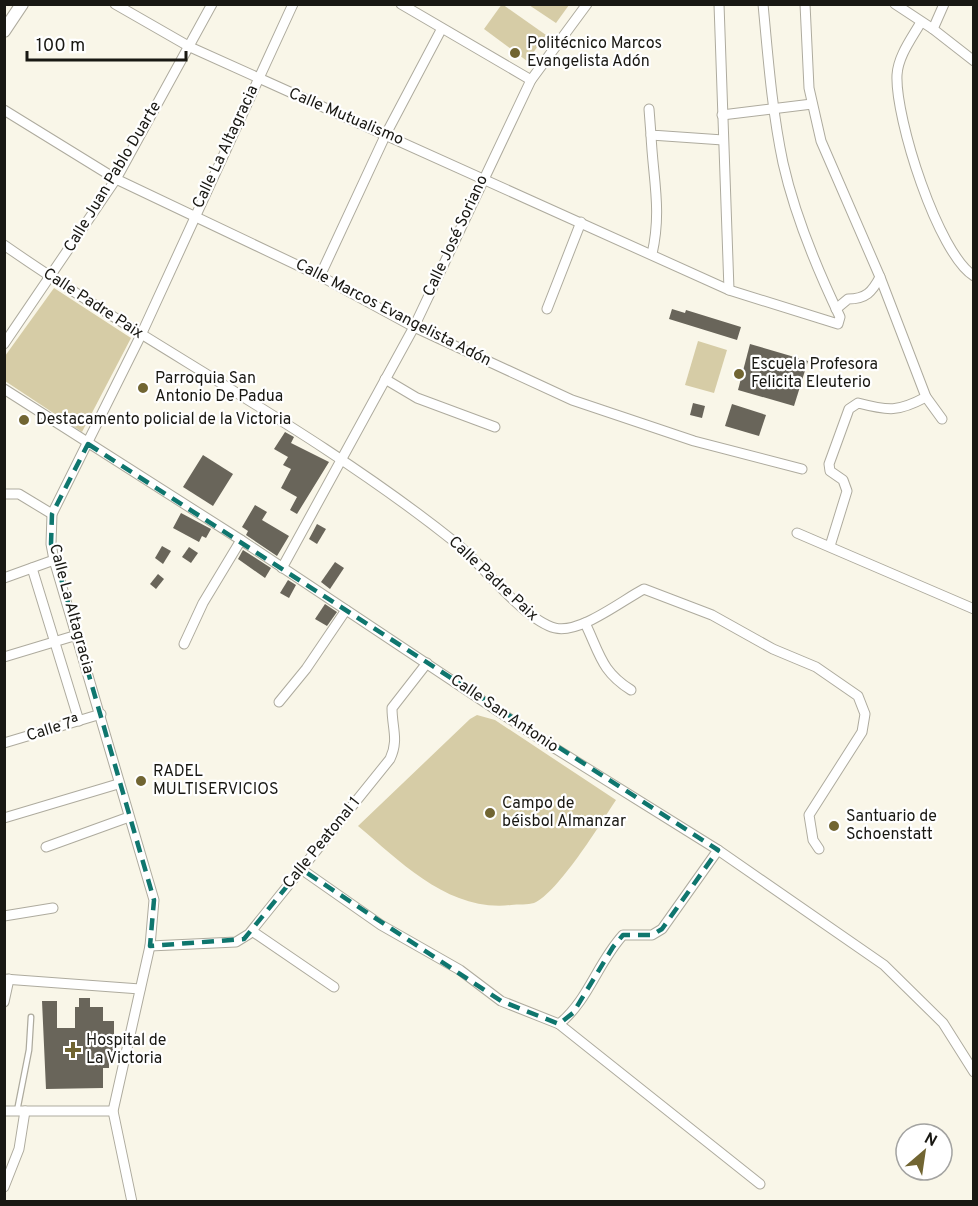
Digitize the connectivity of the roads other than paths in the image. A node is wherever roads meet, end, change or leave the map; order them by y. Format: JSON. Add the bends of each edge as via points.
{"nodes":[{"id":1,"x":22,"y":4,"type":"edge"},
{"id":2,"x":115,"y":4,"type":"edge"},
{"id":3,"x":213,"y":4,"type":"edge"},
{"id":4,"x":293,"y":4,"type":"edge"},
{"id":5,"x":401,"y":4,"type":"edge"},
{"id":6,"x":587,"y":4,"type":"edge"},
{"id":7,"x":719,"y":4,"type":"edge"},
{"id":8,"x":763,"y":4,"type":"edge"},
{"id":9,"x":805,"y":4,"type":"edge"},
{"id":10,"x":895,"y":4,"type":"edge"},
{"id":11,"x":944,"y":4,"type":"edge"},
{"id":12,"x":921,"y":22,"type":"junction"},
{"id":13,"x":441,"y":30,"type":"junction"},
{"id":14,"x":933,"y":30,"type":"junction"},
{"id":15,"x":4,"y":31,"type":"edge"},
{"id":16,"x":190,"y":47,"type":"junction"},
{"id":17,"x":974,"y":62,"type":"edge"},
{"id":18,"x":258,"y":79,"type":"junction"},
{"id":19,"x":531,"y":80,"type":"junction"},
{"id":20,"x":812,"y":104,"type":"junction"},
{"id":21,"x":775,"y":108,"type":"junction"},
{"id":22,"x":649,"y":109,"type":"dead end"},
{"id":23,"x":4,"y":110,"type":"edge"},
{"id":24,"x":722,"y":115,"type":"junction"},
{"id":25,"x":386,"y":134,"type":"junction"},
{"id":26,"x":651,"y":135,"type":"junction"},
{"id":27,"x":723,"y":140,"type":"junction"},
{"id":28,"x":483,"y":178,"type":"junction"},
{"id":29,"x":116,"y":179,"type":"junction"},
{"id":30,"x":194,"y":214,"type":"junction"},
{"id":31,"x":581,"y":222,"type":"junction"},
{"id":32,"x":4,"y":245,"type":"edge"},
{"id":33,"x":652,"y":254,"type":"junction"},
{"id":34,"x":320,"y":276,"type":"junction"},
{"id":35,"x":974,"y":276,"type":"edge"},
{"id":36,"x":880,"y":277,"type":"junction"},
{"id":37,"x":51,"y":278,"type":"junction"},
{"id":38,"x":729,"y":290,"type":"junction"},
{"id":39,"x":547,"y":309,"type":"dead end"},
{"id":40,"x":836,"y":309,"type":"junction"},
{"id":41,"x":414,"y":327,"type":"junction"},
{"id":42,"x":141,"y":334,"type":"junction"},
{"id":43,"x":4,"y":345,"type":"edge"},
{"id":44,"x":385,"y":380,"type":"junction"},
{"id":45,"x":4,"y":389,"type":"edge"},
{"id":46,"x":926,"y":397,"type":"junction"},
{"id":47,"x":942,"y":419,"type":"dead end"},
{"id":48,"x":495,"y":427,"type":"dead end"},
{"id":49,"x":88,"y":444,"type":"junction"},
{"id":50,"x":341,"y":458,"type":"junction"},
{"id":51,"x":802,"y":469,"type":"dead end"},
{"id":52,"x":4,"y":494,"type":"edge"},
{"id":53,"x":52,"y":514,"type":"junction"},
{"id":54,"x":797,"y":533,"type":"dead end"},
{"id":55,"x":241,"y":540,"type":"junction"},
{"id":56,"x":830,"y":546,"type":"junction"},
{"id":57,"x":54,"y":561,"type":"junction"},
{"id":58,"x":32,"y":568,"type":"junction"},
{"id":59,"x":282,"y":568,"type":"junction"},
{"id":60,"x":4,"y":578,"type":"edge"},
{"id":61,"x":346,"y":609,"type":"junction"},
{"id":62,"x":974,"y":609,"type":"edge"},
{"id":63,"x":585,"y":623,"type":"junction"},
{"id":64,"x":77,"y":635,"type":"junction"},
{"id":65,"x":56,"y":642,"type":"junction"},
{"id":66,"x":184,"y":644,"type":"dead end"},
{"id":67,"x":4,"y":657,"type":"edge"},
{"id":68,"x":427,"y":663,"type":"junction"},
{"id":69,"x":631,"y":690,"type":"dead end"},
{"id":70,"x":279,"y":702,"type":"dead end"},
{"id":71,"x":100,"y":714,"type":"junction"},
{"id":72,"x":79,"y":721,"type":"junction"},
{"id":73,"x":4,"y":743,"type":"edge"},
{"id":74,"x":118,"y":784,"type":"junction"},
{"id":75,"x":129,"y":817,"type":"junction"},
{"id":76,"x":4,"y":818,"type":"edge"},
{"id":77,"x":46,"y":847,"type":"dead end"},
{"id":78,"x":819,"y":849,"type":"dead end"},
{"id":79,"x":718,"y":850,"type":"junction"},
{"id":80,"x":302,"y":869,"type":"junction"},
{"id":81,"x":53,"y":908,"type":"dead end"},
{"id":82,"x":4,"y":916,"type":"edge"},
{"id":83,"x":252,"y":931,"type":"junction"},
{"id":84,"x":150,"y":946,"type":"junction"},
{"id":85,"x":7,"y":979,"type":"edge"},
{"id":86,"x":334,"y":987,"type":"dead end"},
{"id":87,"x":140,"y":989,"type":"junction"},
{"id":88,"x":4,"y":1002,"type":"edge"},
{"id":89,"x":32,"y":1017,"type":"dead end"},
{"id":90,"x":559,"y":1024,"type":"junction"},
{"id":91,"x":974,"y":1072,"type":"edge"},
{"id":92,"x":4,"y":1111,"type":"edge"},
{"id":93,"x":21,"y":1111,"type":"junction"},
{"id":94,"x":113,"y":1111,"type":"junction"},
{"id":95,"x":760,"y":1184,"type":"dead end"},
{"id":96,"x":4,"y":1187,"type":"edge"},
{"id":97,"x":132,"y":1202,"type":"edge"}],
"edges":[{"from":1,"to":15,"type":"main road"},
{"from":2,"to":16,"type":"street","name":"Calle Mutualismo"},
{"from":3,"to":16,"type":"street","name":"Calle Juan Pablo Duarte"},
{"from":4,"to":18,"type":"street","name":"Calle La Altagracia"},
{"from":5,"to":13,"type":"street"},
{"from":6,"to":19,"type":"street","name":"Calle José Soriano"},
{"from":7,"to":24,"type":"street"},
{"from":8,"to":21,"type":"street"},
{"from":9,"to":20,"type":"street"},
{"from":10,"to":12,"type":"street"},
{"from":11,"to":14,"type":"street"},
{"from":12,"to":14,"type":"street"},
{"from":12,"to":35,"type":"street","via":[[902,56],[897,75],[907,145],[949,249],[962,268]]},
{"from":13,"to":19,"type":"street"},
{"from":13,"to":25,"type":"street"},
{"from":14,"to":17,"type":"street"},
{"from":16,"to":18,"type":"street","name":"Calle Mutualismo"},
{"from":16,"to":29,"type":"street","name":"Calle Juan Pablo Duarte"},
{"from":18,"to":25,"type":"street","name":"Calle Mutualismo"},
{"from":18,"to":30,"type":"street","name":"Calle La Altagracia"},
{"from":19,"to":28,"type":"street","name":"Calle José Soriano"},
{"from":20,"to":21,"type":"street"},
{"from":20,"to":36,"type":"street","via":[[820,141]]},
{"from":21,"to":24,"type":"street"},
{"from":21,"to":40,"type":"street","via":[[783,164],[809,244]]},
{"from":22,"to":26,"type":"street"},
{"from":23,"to":29,"type":"street","name":"Calle Marcos Evangelista Adón"},
{"from":24,"to":27,"type":"street"},
{"from":25,"to":28,"type":"street","name":"Calle Mutualismo"},
{"from":25,"to":34,"type":"street"},
{"from":26,"to":27,"type":"street"},
{"from":26,"to":33,"type":"street","via":[[659,212]]},
{"from":27,"to":38,"type":"street"},
{"from":28,"to":31,"type":"street","name":"Calle Mutualismo"},
{"from":28,"to":41,"type":"street","name":"Calle José Soriano"},
{"from":29,"to":30,"type":"street","name":"Calle Marcos Evangelista Adón"},
{"from":29,"to":37,"type":"street","name":"Calle Juan Pablo Duarte"},
{"from":30,"to":34,"type":"street","name":"Calle Marcos Evangelista Adón"},
{"from":30,"to":42,"type":"street","name":"Calle La Altagracia"},
{"from":31,"to":33,"type":"street","name":"Calle Mutualismo"},
{"from":31,"to":39,"type":"street"},
{"from":32,"to":37,"type":"street","name":"Calle Padre Paix"},
{"from":33,"to":38,"type":"street","name":"Calle Mutualismo"},
{"from":34,"to":41,"type":"street","name":"Calle Marcos Evangelista Adón"},
{"from":36,"to":40,"type":"street","via":[[869,294],[848,299]]},
{"from":36,"to":46,"type":"street"},
{"from":37,"to":42,"type":"street","name":"Calle Padre Paix"},
{"from":37,"to":43,"type":"street","name":"Calle Juan Pablo Duarte"},
{"from":38,"to":40,"type":"street","name":"Calle Mutualismo","via":[[838,324],[841,320]]},
{"from":41,"to":44,"type":"street","name":"Calle José Soriano"},
{"from":41,"to":51,"type":"street","name":"Calle Marcos Evangelista Adón","via":[[572,400],[694,441]]},
{"from":42,"to":49,"type":"street","name":"Calle La Altagracia"},
{"from":42,"to":50,"type":"street","name":"Calle Padre Paix"},
{"from":44,"to":48,"type":"street","via":[[427,402]]},
{"from":44,"to":50,"type":"street","name":"Calle José Soriano"},
{"from":45,"to":49,"type":"street","name":"Calle San Antonio"},
{"from":46,"to":47,"type":"street"},
{"from":46,"to":56,"type":"street","via":[[903,409],[884,410],[858,403],[849,409],[829,464],[830,471],[843,480],[846,491]]},
{"from":49,"to":53,"type":"street","name":"Calle La Altagracia"},
{"from":49,"to":55,"type":"street","name":"Calle San Antonio"},
{"from":50,"to":59,"type":"street","name":"Calle José Soriano"},
{"from":50,"to":63,"type":"street","name":"Calle Padre Paix","via":[[462,548],[540,623],[568,629]]},
{"from":52,"to":53,"type":"street","via":[[19,494]]},
{"from":53,"to":57,"type":"street","name":"Calle La Altagracia"},
{"from":54,"to":56,"type":"street"},
{"from":55,"to":59,"type":"street","name":"Calle San Antonio"},
{"from":55,"to":66,"type":"street","via":[[202,603]]},
{"from":56,"to":62,"type":"street"},
{"from":57,"to":58,"type":"street"},
{"from":57,"to":64,"type":"street","name":"Calle La Altagracia"},
{"from":58,"to":60,"type":"street"},
{"from":58,"to":65,"type":"street"},
{"from":59,"to":61,"type":"street","name":"Calle San Antonio"},
{"from":61,"to":68,"type":"street","name":"Calle San Antonio"},
{"from":61,"to":70,"type":"street"},
{"from":63,"to":69,"type":"street","via":[[605,669]]},
{"from":63,"to":78,"type":"street","name":"Calle Padre Paix","via":[[644,589],[712,615],[773,649],[816,667],[858,696],[865,714],[862,732],[809,815],[813,840]]},
{"from":64,"to":65,"type":"street"},
{"from":64,"to":71,"type":"street","name":"Calle La Altagracia"},
{"from":65,"to":67,"type":"street"},
{"from":65,"to":72,"type":"street"},
{"from":68,"to":79,"type":"street","name":"Calle San Antonio"},
{"from":68,"to":80,"type":"street","name":"Calle Peatonal 1","via":[[392,708],[396,747],[390,759]]},
{"from":71,"to":72,"type":"street","name":"Calle 7ª"},
{"from":71,"to":74,"type":"street","name":"Calle La Altagracia"},
{"from":72,"to":73,"type":"street","name":"Calle 7ª"},
{"from":74,"to":75,"type":"street","name":"Calle La Altagracia"},
{"from":74,"to":76,"type":"street"},
{"from":75,"to":77,"type":"street"},
{"from":75,"to":84,"type":"street","name":"Calle La Altagracia","via":[[154,900]]},
{"from":79,"to":90,"type":"street","via":[[662,929],[652,935],[623,935],[573,1013]]},
{"from":79,"to":91,"type":"street","name":"Calle San Antonio","via":[[885,965],[943,1023]]},
{"from":80,"to":83,"type":"street","name":"Calle Peatonal 1"},
{"from":80,"to":90,"type":"street","via":[[381,925],[460,970],[501,1001]]},
{"from":81,"to":82,"type":"street"},
{"from":83,"to":84,"type":"street","name":"Calle Peatonal 1","via":[[237,942]]},
{"from":83,"to":86,"type":"street"},
{"from":84,"to":87,"type":"street","name":"Calle La Altagracia"},
{"from":85,"to":87,"type":"street"},
{"from":85,"to":88,"type":"street"},
{"from":87,"to":94,"type":"street","name":"Calle La Altagracia"},
{"from":89,"to":93,"type":"lane"},
{"from":90,"to":95,"type":"street"},
{"from":92,"to":93,"type":"street"},
{"from":93,"to":94,"type":"street"},
{"from":93,"to":96,"type":"street","via":[[19,1149]]},
{"from":94,"to":97,"type":"street"}]}
